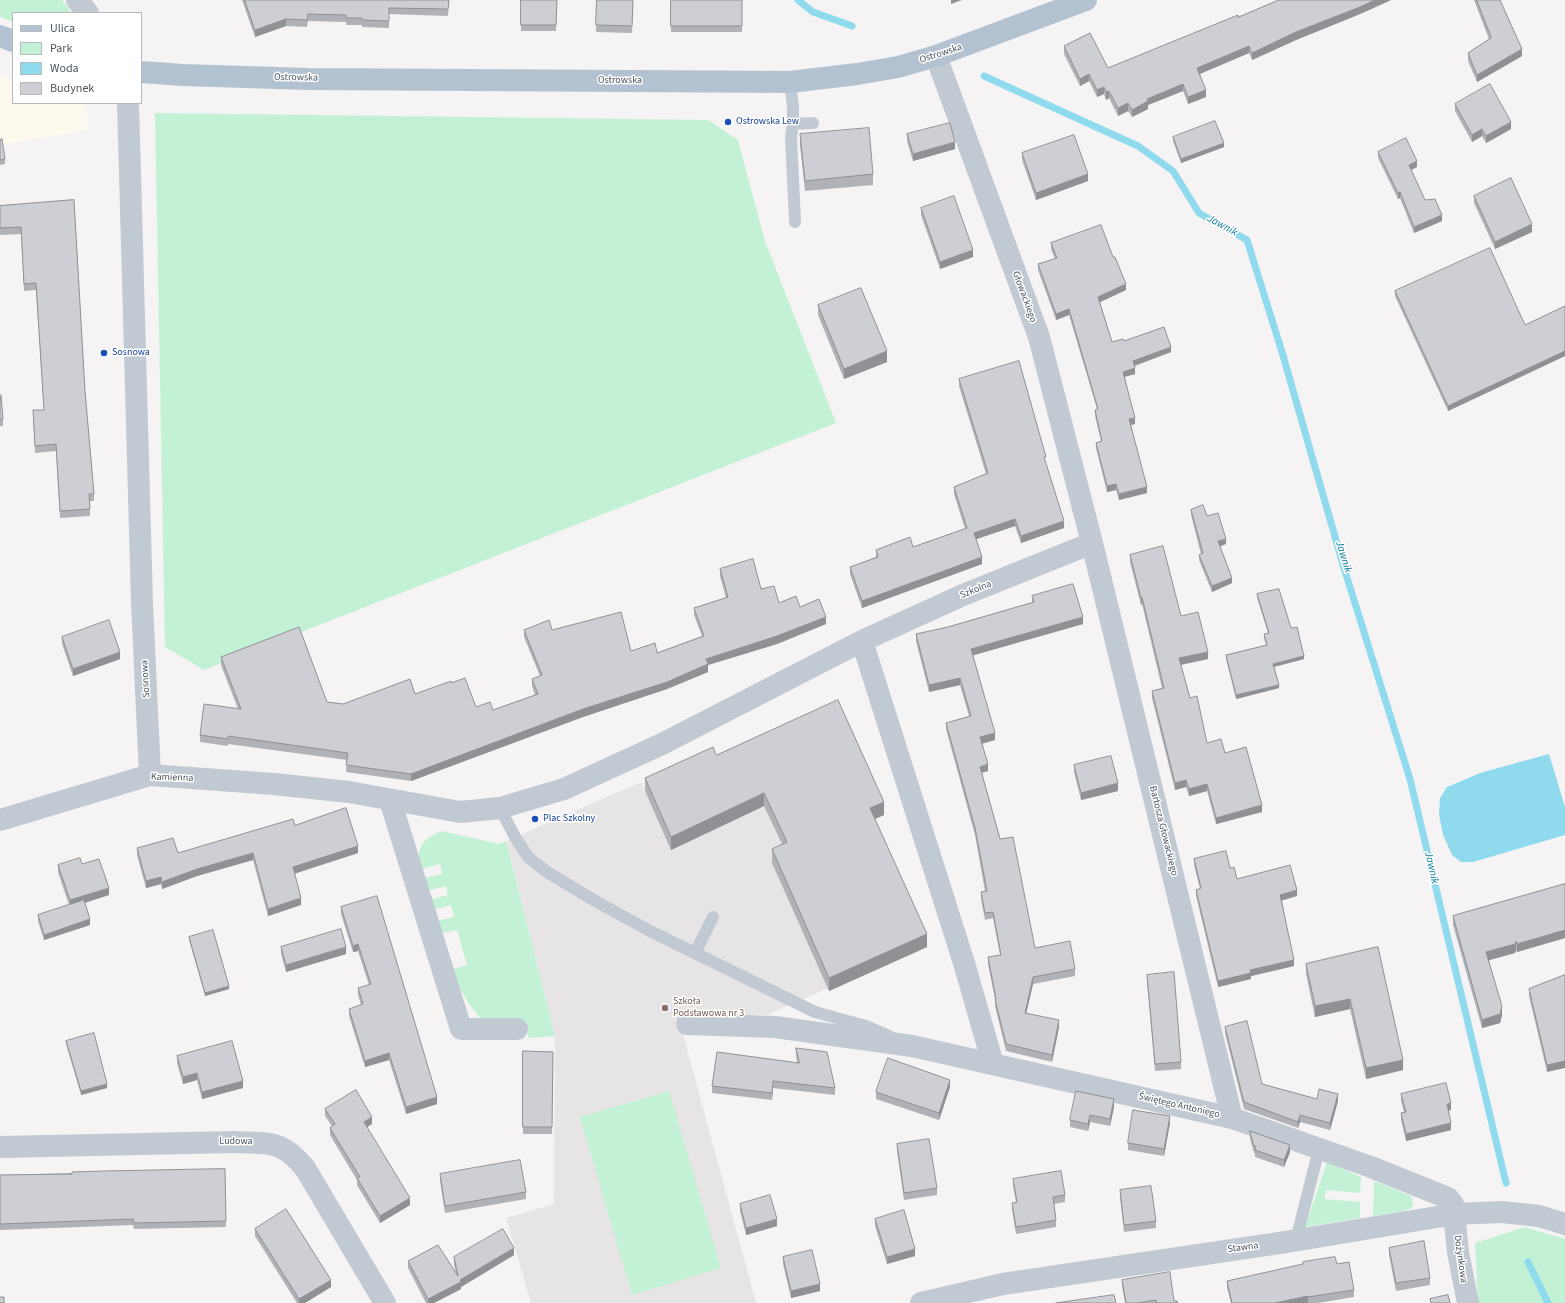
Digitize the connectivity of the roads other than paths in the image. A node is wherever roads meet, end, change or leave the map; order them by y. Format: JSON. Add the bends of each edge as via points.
{"nodes":[{"id":1,"x":77,"y":0,"type":"edge"},
{"id":2,"x":1086,"y":0,"type":"edge"},
{"id":3,"x":87,"y":12,"type":"edge"},
{"id":4,"x":0,"y":36,"type":"edge"},
{"id":5,"x":12,"y":41,"type":"edge"},
{"id":6,"x":936,"y":56,"type":"junction"},
{"id":7,"x":142,"y":72,"type":"edge"},
{"id":8,"x":790,"y":82,"type":"junction"},
{"id":9,"x":128,"y":104,"type":"edge"},
{"id":10,"x":812,"y":123,"type":"dead end"},
{"id":11,"x":793,"y":124,"type":"junction"},
{"id":12,"x":795,"y":222,"type":"dead end"},
{"id":13,"x":1092,"y":544,"type":"junction"},
{"id":14,"x":862,"y":641,"type":"junction"},
{"id":15,"x":150,"y":775,"type":"junction"},
{"id":16,"x":390,"y":800,"type":"junction"},
{"id":17,"x":500,"y":808,"type":"junction"},
{"id":18,"x":0,"y":820,"type":"edge"},
{"id":19,"x":713,"y":917,"type":"dead end"},
{"id":20,"x":695,"y":953,"type":"junction"},
{"id":21,"x":687,"y":1024,"type":"dead end"},
{"id":22,"x":517,"y":1029,"type":"dead end"},
{"id":23,"x":912,"y":1046,"type":"junction"},
{"id":24,"x":993,"y":1064,"type":"junction"},
{"id":25,"x":1232,"y":1118,"type":"junction"},
{"id":26,"x":0,"y":1147,"type":"edge"},
{"id":27,"x":1318,"y":1149,"type":"junction"},
{"id":28,"x":1455,"y":1214,"type":"junction"},
{"id":29,"x":1565,"y":1224,"type":"edge"},
{"id":30,"x":1296,"y":1240,"type":"junction"},
{"id":31,"x":385,"y":1303,"type":"edge"},
{"id":32,"x":921,"y":1303,"type":"edge"},
{"id":33,"x":1468,"y":1303,"type":"edge"}],
"edges":[{"from":1,"to":3,"type":"street"},
{"from":2,"to":6,"type":"main road","name":"Ostrowska"},
{"from":4,"to":5,"type":"main road"},
{"from":6,"to":8,"type":"main road","name":"Ostrowska","via":[[871,72]]},
{"from":6,"to":13,"type":"street","name":"Głowackiego","via":[[1039,337]]},
{"from":7,"to":8,"type":"main road","name":"Ostrowska","via":[[308,79]]},
{"from":8,"to":11,"type":"lane"},
{"from":9,"to":15,"type":"street","name":"Sosnowa","via":[[142,596]]},
{"from":10,"to":11,"type":"lane"},
{"from":11,"to":12,"type":"lane","via":[[791,137]]},
{"from":13,"to":14,"type":"street","name":"Szkolna","via":[[963,595]]},
{"from":13,"to":25,"type":"street","name":"Bartosza Głowackiego"},
{"from":14,"to":17,"type":"street","name":"Szkolna","via":[[662,744],[564,789]]},
{"from":14,"to":24,"type":"street","via":[[964,963]]},
{"from":15,"to":16,"type":"street","name":"Kamienna","via":[[274,784],[349,792]]},
{"from":15,"to":18,"type":"street","name":"Kamienna"},
{"from":16,"to":17,"type":"street","name":"Kamienna","via":[[460,812]]},
{"from":16,"to":22,"type":"street","via":[[461,1029]]},
{"from":17,"to":20,"type":"lane","via":[[528,857],[548,872],[597,902]]},
{"from":19,"to":20,"type":"lane"},
{"from":20,"to":23,"type":"lane","via":[[815,1012],[866,1026]]},
{"from":21,"to":23,"type":"street","name":"Świętego Antoniego","via":[[775,1027]]},
{"from":23,"to":24,"type":"street","name":"Świętego Antoniego"},
{"from":24,"to":25,"type":"street","name":"Świętego Antoniego"},
{"from":25,"to":27,"type":"street","name":"Świętego Antoniego"},
{"from":26,"to":31,"type":"street","name":"Ludowa","via":[[235,1142],[271,1143],[284,1148],[294,1154],[305,1168]]},
{"from":27,"to":28,"type":"street","name":"Świętego Antoniego","via":[[1448,1198],[1453,1204]]},
{"from":27,"to":30,"type":"lane"},
{"from":28,"to":29,"type":"street","name":"Stawna","via":[[1502,1212],[1539,1216]]},
{"from":28,"to":30,"type":"street","name":"Stawna"},
{"from":28,"to":33,"type":"street","name":"Dożynkowa","via":[[1458,1252]]},
{"from":30,"to":32,"type":"street","name":"Stawna","via":[[1003,1284]]}]}
